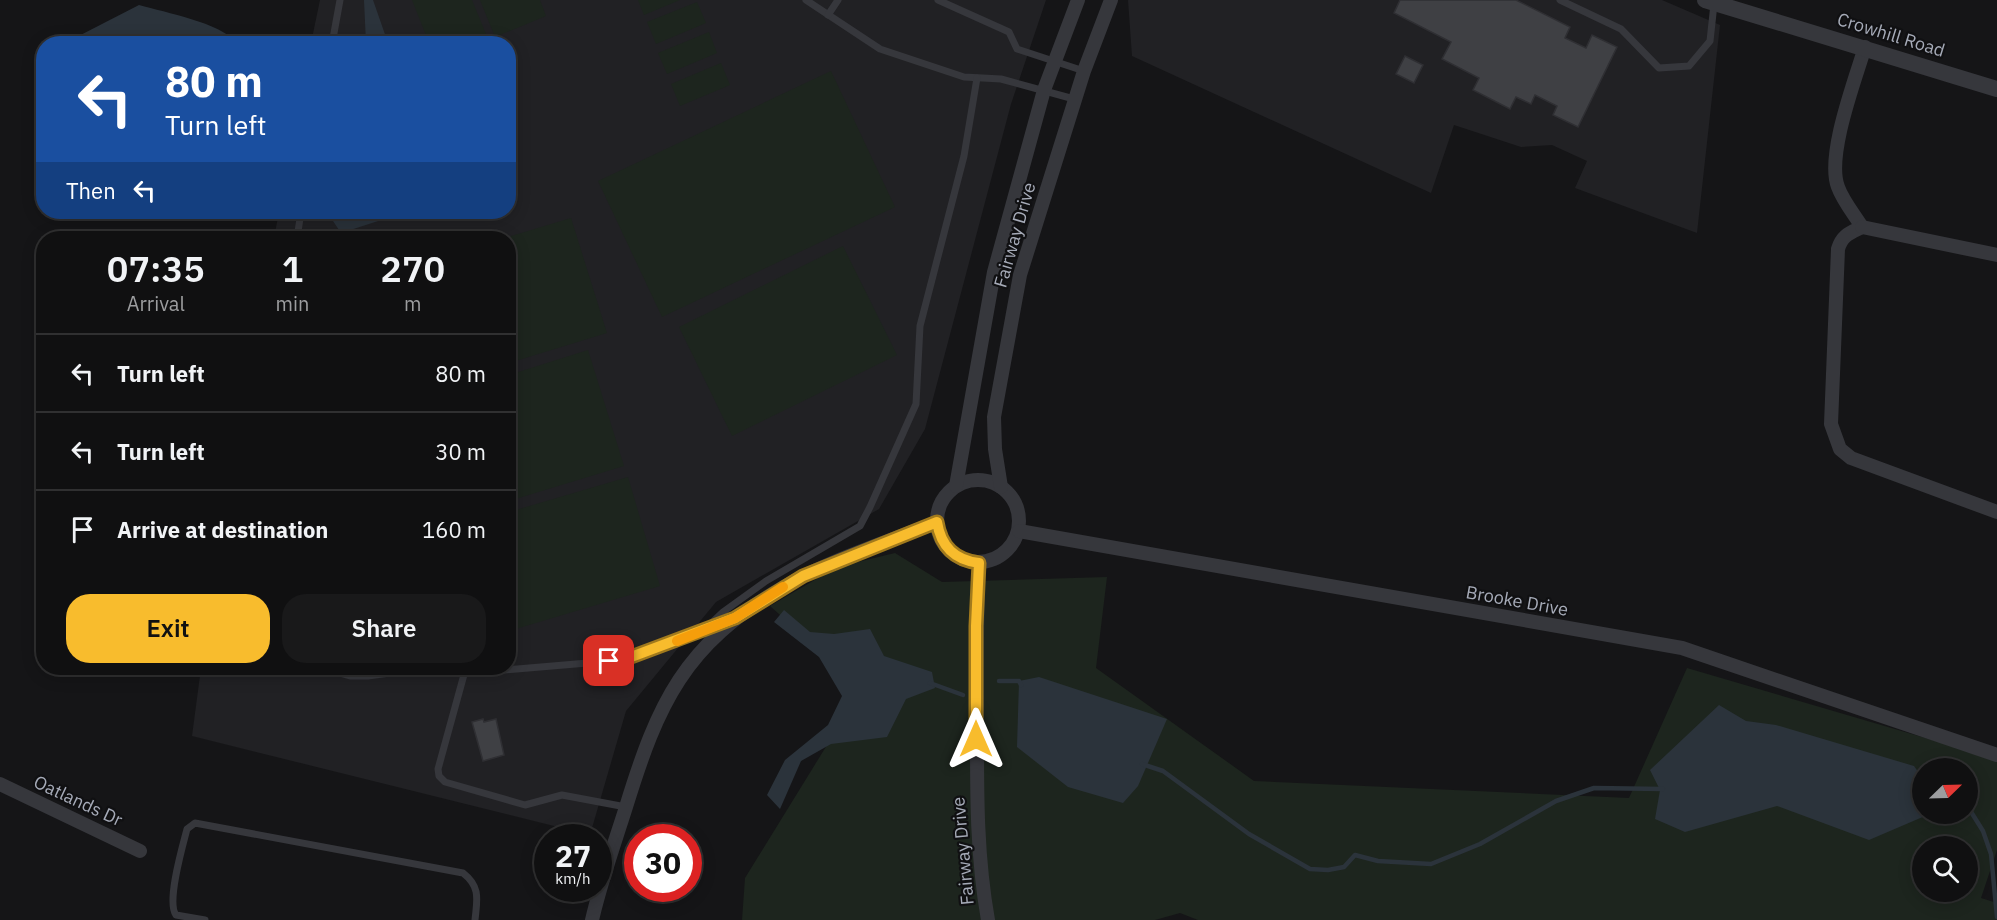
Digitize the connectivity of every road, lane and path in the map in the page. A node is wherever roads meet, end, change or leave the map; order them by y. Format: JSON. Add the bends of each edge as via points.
{"nodes":[{"id":1,"x":340,"y":0,"type":"edge"},
{"id":2,"x":806,"y":0,"type":"edge"},
{"id":3,"x":838,"y":0,"type":"edge"},
{"id":4,"x":938,"y":0,"type":"edge"},
{"id":5,"x":1078,"y":0,"type":"edge"},
{"id":6,"x":1111,"y":0,"type":"edge"},
{"id":7,"x":1560,"y":0,"type":"edge"},
{"id":8,"x":1710,"y":2,"type":"edge"},
{"id":9,"x":828,"y":15,"type":"junction"},
{"id":10,"x":333,"y":36,"type":"edge"},
{"id":11,"x":1865,"y":47,"type":"junction"},
{"id":12,"x":1053,"y":63,"type":"junction"},
{"id":13,"x":1084,"y":71,"type":"junction"},
{"id":14,"x":977,"y":78,"type":"junction"},
{"id":15,"x":1997,"y":88,"type":"edge"},
{"id":16,"x":1044,"y":90,"type":"junction"},
{"id":17,"x":1074,"y":99,"type":"junction"},
{"id":18,"x":1862,"y":227,"type":"junction"},
{"id":19,"x":1997,"y":255,"type":"edge"},
{"id":20,"x":956,"y":486,"type":"junction"},
{"id":21,"x":1001,"y":487,"type":"junction"},
{"id":22,"x":1997,"y":512,"type":"edge"},
{"id":23,"x":937,"y":522,"type":"junction"},
{"id":24,"x":1019,"y":531,"type":"junction"},
{"id":25,"x":979,"y":563,"type":"junction"},
{"id":26,"x":735,"y":618,"type":"junction"},
{"id":27,"x":703,"y":631,"type":"junction"},
{"id":28,"x":516,"y":667,"type":"edge"},
{"id":29,"x":464,"y":675,"type":"edge"},
{"id":30,"x":1997,"y":755,"type":"edge"},
{"id":31,"x":0,"y":784,"type":"edge"},
{"id":32,"x":626,"y":807,"type":"junction"},
{"id":33,"x":140,"y":851,"type":"dead end"},
{"id":34,"x":205,"y":920,"type":"edge"},
{"id":35,"x":475,"y":920,"type":"edge"},
{"id":36,"x":592,"y":920,"type":"edge"},
{"id":37,"x":988,"y":920,"type":"edge"}],
"edges":[{"from":1,"to":10,"type":"lane"},
{"from":2,"to":9,"type":"lane"},
{"from":3,"to":9,"type":"lane"},
{"from":4,"to":12,"type":"lane","via":[[1009,32],[1017,49]]},
{"from":5,"to":12,"type":"street","name":"Fairway Drive"},
{"from":6,"to":13,"type":"street","name":"Fairway Drive"},
{"from":7,"to":8,"type":"lane","via":[[1622,29],[1659,68],[1689,66],[1710,41]]},
{"from":8,"to":11,"type":"street","name":"Crowhill Road"},
{"from":9,"to":14,"type":"lane","via":[[880,49]]},
{"from":11,"to":15,"type":"street","name":"Crowhill Road"},
{"from":11,"to":18,"type":"street","via":[[1835,161],[1838,189]]},
{"from":12,"to":13,"type":"lane"},
{"from":12,"to":16,"type":"street","name":"Fairway Drive"},
{"from":13,"to":17,"type":"street","name":"Fairway Drive"},
{"from":14,"to":16,"type":"lane","via":[[1001,79]]},
{"from":14,"to":27,"type":"lane","via":[[964,156],[920,326],[916,404],[870,507],[860,526],[766,581]]},
{"from":16,"to":17,"type":"lane"},
{"from":16,"to":20,"type":"street","name":"Fairway Drive","via":[[994,272]]},
{"from":17,"to":21,"type":"street","name":"Fairway Drive","via":[[1020,274],[994,417]]},
{"from":18,"to":19,"type":"street"},
{"from":18,"to":22,"type":"street","via":[[1846,234],[1838,249],[1830,408],[1840,449],[1851,458],[1887,473]]},
{"from":20,"to":21,"type":"street","via":[[979,480]]},
{"from":20,"to":23,"type":"street","via":[[942,502]]},
{"from":21,"to":24,"type":"street","via":[[1016,505]]},
{"from":23,"to":25,"type":"street","via":[[950,551]]},
{"from":23,"to":26,"type":"street","via":[[803,576]]},
{"from":24,"to":25,"type":"street","via":[[1005,553]]},
{"from":24,"to":30,"type":"street","name":"Brooke Drive","via":[[1682,648]]},
{"from":25,"to":37,"type":"street","name":"Fairway Drive","via":[[976,798],[979,871]]},
{"from":26,"to":27,"type":"lane"},
{"from":26,"to":32,"type":"street","via":[[706,643],[680,676],[637,765]]},
{"from":27,"to":28,"type":"lane","via":[[623,660]]},
{"from":29,"to":32,"type":"lane","via":[[438,769],[438,776],[445,782],[525,805],[562,795]]},
{"from":31,"to":33,"type":"street","name":"Oatlands Dr"},
{"from":32,"to":36,"type":"street","via":[[603,873]]},
{"from":34,"to":35,"type":"lane","via":[[176,915],[172,906],[187,829],[195,824],[463,873],[479,896]]}]}
